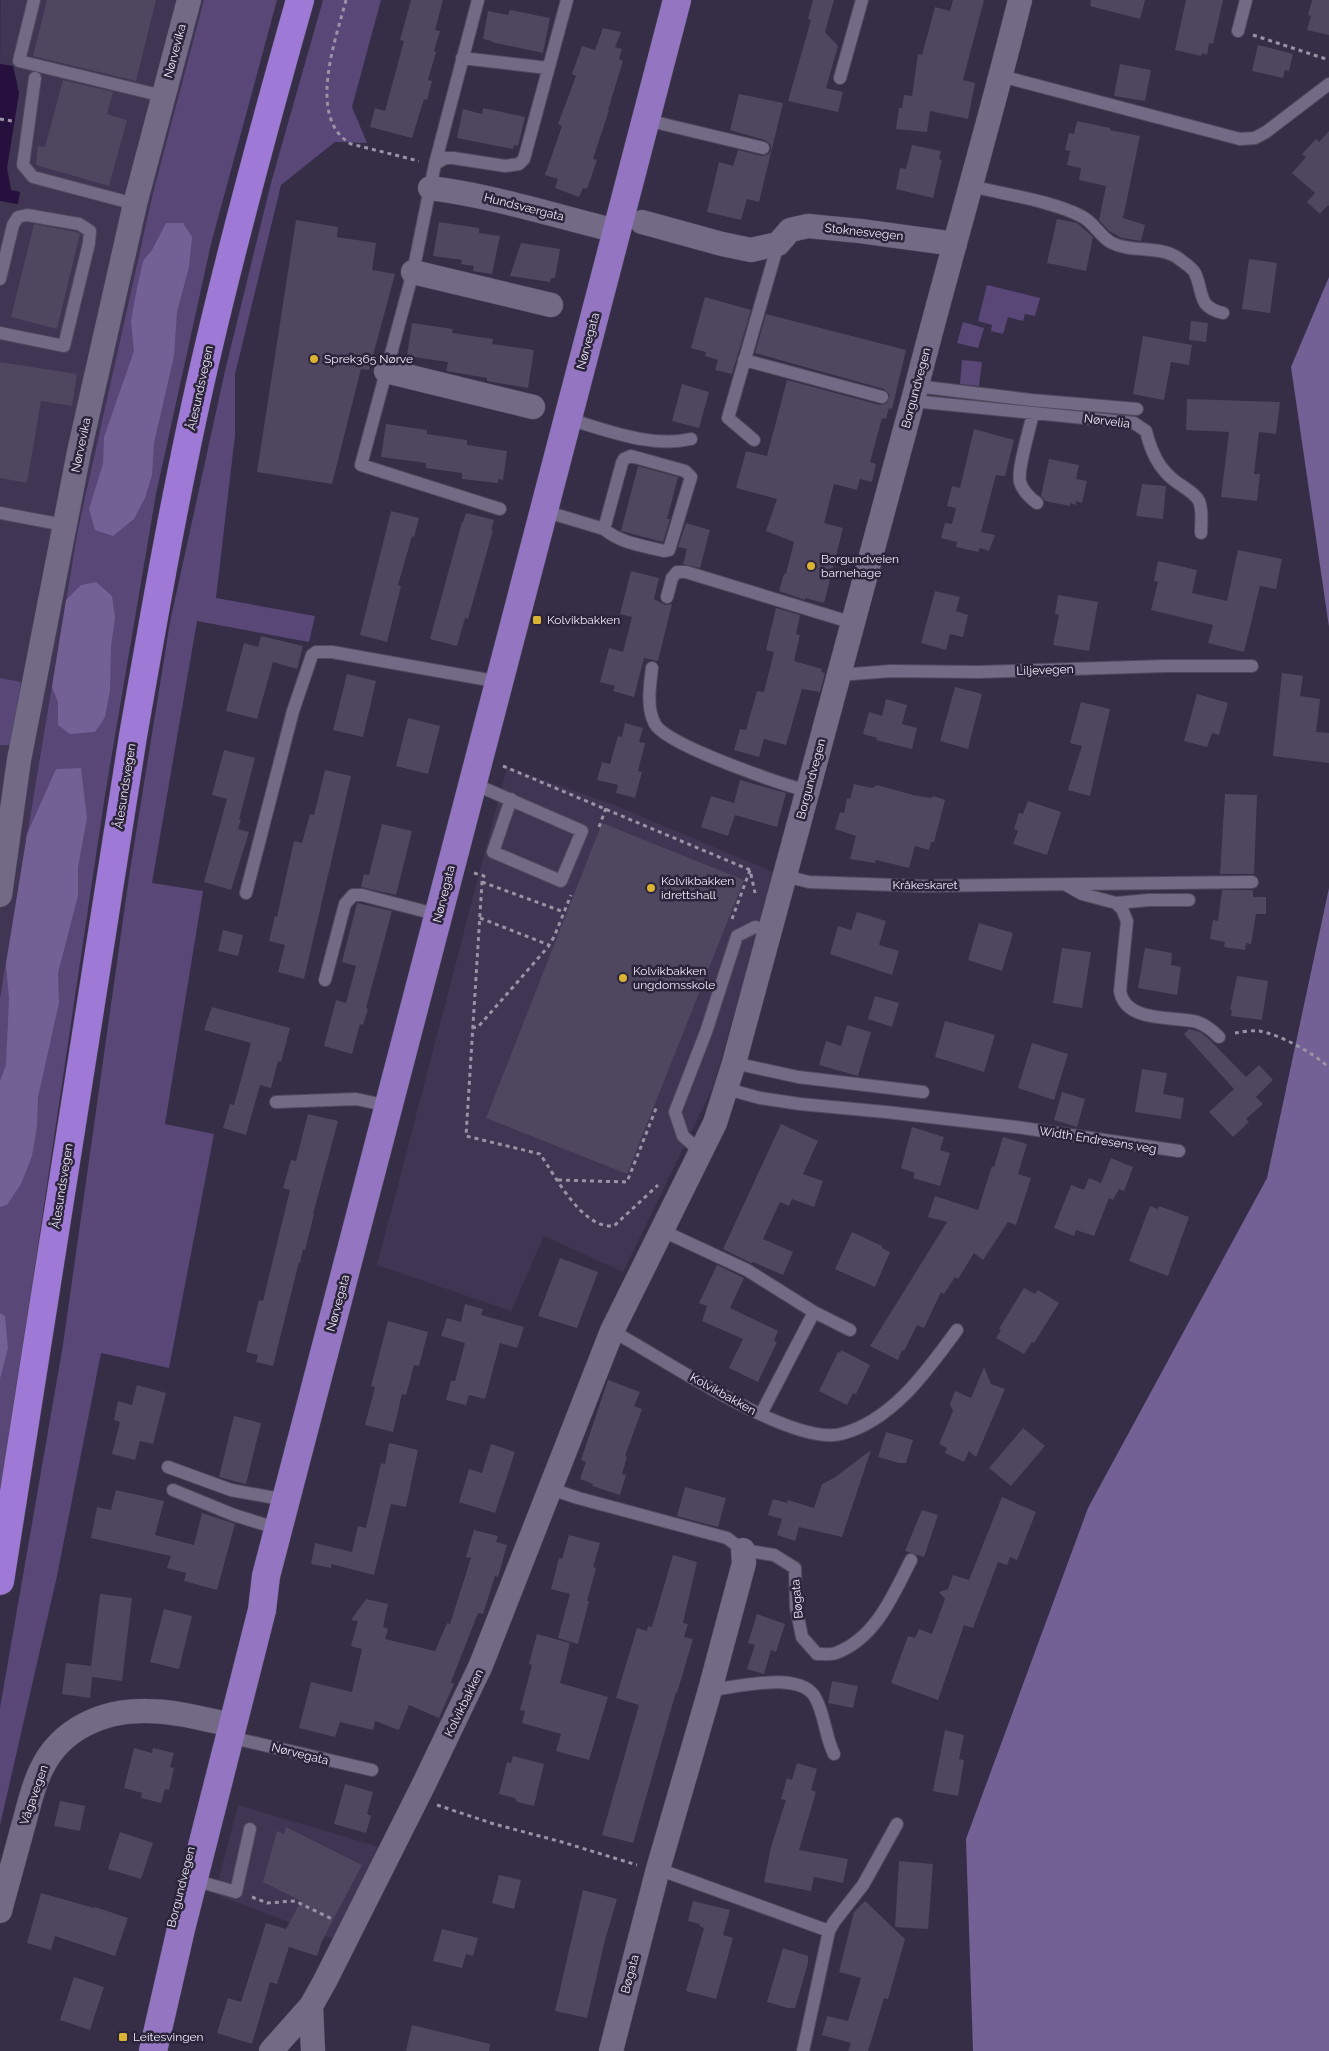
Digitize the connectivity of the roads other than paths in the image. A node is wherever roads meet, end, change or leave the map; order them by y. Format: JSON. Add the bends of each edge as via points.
{"nodes":[{"id":1,"x":34,"y":0,"type":"edge"},
{"id":2,"x":189,"y":0,"type":"edge"},
{"id":3,"x":300,"y":0,"type":"edge"},
{"id":4,"x":478,"y":0,"type":"edge"},
{"id":5,"x":567,"y":0,"type":"edge"},
{"id":6,"x":677,"y":0,"type":"edge"},
{"id":7,"x":862,"y":0,"type":"edge"},
{"id":8,"x":1020,"y":0,"type":"edge"},
{"id":9,"x":1246,"y":0,"type":"edge"},
{"id":10,"x":1238,"y":31,"type":"road end"},
{"id":11,"x":462,"y":58,"type":"junction"},
{"id":12,"x":548,"y":68,"type":"junction"},
{"id":13,"x":1001,"y":76,"type":"junction"},
{"id":14,"x":35,"y":78,"type":"dead end"},
{"id":15,"x":840,"y":78,"type":"dead end"},
{"id":16,"x":1329,"y":84,"type":"edge"},
{"id":17,"x":163,"y":96,"type":"junction"},
{"id":18,"x":646,"y":120,"type":"junction"},
{"id":19,"x":763,"y":148,"type":"dead end"},
{"id":20,"x":435,"y":164,"type":"junction"},
{"id":21,"x":971,"y":186,"type":"junction"},
{"id":22,"x":430,"y":188,"type":"junction"},
{"id":23,"x":135,"y":204,"type":"junction"},
{"id":24,"x":629,"y":227,"type":"junction"},
{"id":25,"x":778,"y":244,"type":"junction"},
{"id":26,"x":955,"y":244,"type":"junction"},
{"id":27,"x":412,"y":272,"type":"junction"},
{"id":28,"x":0,"y":280,"type":"edge"},
{"id":29,"x":551,"y":305,"type":"dead end"},
{"id":30,"x":1223,"y":313,"type":"dead end"},
{"id":31,"x":0,"y":333,"type":"edge"},
{"id":32,"x":744,"y":360,"type":"junction"},
{"id":33,"x":386,"y":371,"type":"junction"},
{"id":34,"x":914,"y":393,"type":"junction"},
{"id":35,"x":882,"y":397,"type":"dead end"},
{"id":36,"x":533,"y":407,"type":"dead end"},
{"id":37,"x":1137,"y":409,"type":"dead end"},
{"id":38,"x":1033,"y":413,"type":"junction"},
{"id":39,"x":568,"y":419,"type":"junction"},
{"id":40,"x":691,"y":439,"type":"dead end"},
{"id":41,"x":754,"y":440,"type":"dead end"},
{"id":42,"x":1037,"y":503,"type":"dead end"},
{"id":43,"x":500,"y":509,"type":"dead end"},
{"id":44,"x":544,"y":511,"type":"junction"},
{"id":45,"x":0,"y":513,"type":"edge"},
{"id":46,"x":64,"y":525,"type":"junction"},
{"id":47,"x":604,"y":528,"type":"junction"},
{"id":48,"x":1201,"y":533,"type":"dead end"},
{"id":49,"x":667,"y":597,"type":"dead end"},
{"id":50,"x":853,"y":623,"type":"junction"},
{"id":51,"x":1252,"y":666,"type":"dead end"},
{"id":52,"x":652,"y":668,"type":"dead end"},
{"id":53,"x":839,"y":674,"type":"junction"},
{"id":54,"x":500,"y":682,"type":"junction"},
{"id":55,"x":472,"y":783,"type":"junction"},
{"id":56,"x":808,"y":791,"type":"junction"},
{"id":57,"x":511,"y":799,"type":"junction"},
{"id":58,"x":785,"y":876,"type":"junction"},
{"id":59,"x":1252,"y":882,"type":"dead end"},
{"id":60,"x":1066,"y":885,"type":"junction"},
{"id":61,"x":246,"y":893,"type":"dead end"},
{"id":62,"x":0,"y":895,"type":"edge"},
{"id":63,"x":1189,"y":900,"type":"dead end"},
{"id":64,"x":1116,"y":903,"type":"junction"},
{"id":65,"x":439,"y":914,"type":"junction"},
{"id":66,"x":770,"y":930,"type":"junction"},
{"id":67,"x":325,"y":980,"type":"dead end"},
{"id":68,"x":1219,"y":1037,"type":"road end"},
{"id":69,"x":734,"y":1063,"type":"junction"},
{"id":70,"x":727,"y":1089,"type":"junction"},
{"id":71,"x":923,"y":1092,"type":"dead end"},
{"id":72,"x":276,"y":1102,"type":"dead end"},
{"id":73,"x":389,"y":1106,"type":"junction"},
{"id":74,"x":1179,"y":1151,"type":"dead end"},
{"id":75,"x":701,"y":1152,"type":"junction"},
{"id":76,"x":663,"y":1231,"type":"junction"},
{"id":77,"x":814,"y":1312,"type":"junction"},
{"id":78,"x":850,"y":1330,"type":"dead end"},
{"id":79,"x":957,"y":1330,"type":"dead end"},
{"id":80,"x":612,"y":1331,"type":"junction"},
{"id":81,"x":761,"y":1414,"type":"junction"},
{"id":82,"x":168,"y":1467,"type":"dead end"},
{"id":83,"x":551,"y":1489,"type":"junction"},
{"id":84,"x":173,"y":1490,"type":"dead end"},
{"id":85,"x":286,"y":1500,"type":"junction"},
{"id":86,"x":279,"y":1529,"type":"junction"},
{"id":87,"x":743,"y":1550,"type":"junction"},
{"id":88,"x":912,"y":1560,"type":"dead end"},
{"id":89,"x":0,"y":1581,"type":"edge"},
{"id":90,"x":710,"y":1690,"type":"junction"},
{"id":91,"x":228,"y":1729,"type":"junction"},
{"id":92,"x":834,"y":1754,"type":"dead end"},
{"id":93,"x":372,"y":1770,"type":"dead end"},
{"id":94,"x":897,"y":1824,"type":"dead end"},
{"id":95,"x":250,"y":1829,"type":"dead end"},
{"id":96,"x":658,"y":1869,"type":"junction"},
{"id":97,"x":188,"y":1879,"type":"junction"},
{"id":98,"x":0,"y":1911,"type":"edge"},
{"id":99,"x":829,"y":1931,"type":"junction"},
{"id":100,"x":312,"y":2006,"type":"junction"},
{"id":101,"x":141,"y":2051,"type":"edge"},
{"id":102,"x":153,"y":2051,"type":"edge"},
{"id":103,"x":271,"y":2051,"type":"edge"},
{"id":104,"x":314,"y":2051,"type":"edge"},
{"id":105,"x":611,"y":2051,"type":"edge"},
{"id":106,"x":802,"y":2051,"type":"edge"}],
"edges":[{"from":1,"to":17,"type":"lane","via":[[19,61]]},
{"from":2,"to":17,"type":"street","name":"Nørvevika"},
{"from":3,"to":89,"type":"highway","name":"Ålesundsvegen","via":[[210,342],[156,606],[132,736]]},
{"from":4,"to":11,"type":"lane"},
{"from":5,"to":12,"type":"lane"},
{"from":6,"to":18,"type":"main road","name":"Nørvegata"},
{"from":7,"to":15,"type":"lane"},
{"from":8,"to":13,"type":"street","name":"Borgundvegen"},
{"from":9,"to":10,"type":"lane"},
{"from":11,"to":12,"type":"lane"},
{"from":11,"to":20,"type":"lane"},
{"from":12,"to":20,"type":"lane","via":[[527,152],[519,164],[505,166],[453,158],[445,158]]},
{"from":13,"to":16,"type":"lane","via":[[1240,139],[1255,138],[1266,132]]},
{"from":13,"to":21,"type":"street","name":"Borgundvegen"},
{"from":14,"to":23,"type":"lane","via":[[23,165],[33,177]]},
{"from":17,"to":23,"type":"street","name":"Nørvevika"},
{"from":18,"to":19,"type":"lane"},
{"from":18,"to":24,"type":"main road","name":"Nørvegata"},
{"from":20,"to":22,"type":"lane"},
{"from":21,"to":26,"type":"street","name":"Borgundvegen"},
{"from":21,"to":30,"type":"lane","via":[[1079,215],[1090,220],[1112,243],[1177,256],[1195,272],[1206,305]]},
{"from":22,"to":24,"type":"street","name":"Hundsværgata"},
{"from":22,"to":27,"type":"lane"},
{"from":23,"to":46,"type":"street","name":"Nørvevika"},
{"from":24,"to":25,"type":"street","name":"Stoknesvegen","via":[[750,250]]},
{"from":24,"to":39,"type":"main road","name":"Nørvegata"},
{"from":25,"to":26,"type":"street","name":"Stoknesvegen","via":[[790,230],[808,226]]},
{"from":25,"to":32,"type":"lane"},
{"from":26,"to":34,"type":"street","name":"Borgundvegen"},
{"from":27,"to":29,"type":"street"},
{"from":27,"to":33,"type":"lane"},
{"from":28,"to":31,"type":"lane","via":[[13,225],[18,217],[27,215],[79,224],[90,231],[64,346]]},
{"from":32,"to":35,"type":"lane"},
{"from":32,"to":41,"type":"lane","via":[[728,418]]},
{"from":33,"to":36,"type":"street"},
{"from":33,"to":43,"type":"lane","via":[[361,465]]},
{"from":34,"to":37,"type":"lane","name":"Nørvelia"},
{"from":34,"to":38,"type":"lane","name":"Nørvelia"},
{"from":34,"to":50,"type":"street","name":"Borgundvegen"},
{"from":38,"to":42,"type":"lane","via":[[1020,479],[1026,494]]},
{"from":38,"to":48,"type":"lane","name":"Nørvelia","via":[[1122,421],[1142,427],[1158,464],[1200,504]]},
{"from":39,"to":40,"type":"lane","via":[[642,439],[675,442]]},
{"from":39,"to":44,"type":"main road","name":"Nørvegata"},
{"from":44,"to":47,"type":"lane"},
{"from":44,"to":54,"type":"main road","name":"Nørvegata"},
{"from":45,"to":46,"type":"lane"},
{"from":46,"to":62,"type":"street","name":"Nørvevika","via":[[19,760]]},
{"from":47,"to":47,"type":"lane","via":[[612,536],[669,550],[692,476],[685,470],[631,456],[624,458]]},
{"from":49,"to":50,"type":"lane","via":[[672,578],[677,572],[686,572]]},
{"from":50,"to":53,"type":"street","name":"Borgundvegen"},
{"from":51,"to":53,"type":"lane","name":"Liljevegen","via":[[980,672],[891,670]]},
{"from":52,"to":56,"type":"lane","via":[[649,688],[653,718],[655,725],[669,738],[769,780]]},
{"from":53,"to":56,"type":"street","name":"Borgundvegen"},
{"from":54,"to":55,"type":"main road","name":"Nørvegata"},
{"from":54,"to":61,"type":"lane","via":[[332,652],[312,655],[293,710]]},
{"from":55,"to":57,"type":"lane"},
{"from":55,"to":65,"type":"main road","name":"Nørvegata"},
{"from":56,"to":58,"type":"street","name":"Borgundvegen"},
{"from":57,"to":57,"type":"lane","via":[[582,831],[561,881],[493,852]]},
{"from":58,"to":60,"type":"lane","name":"Kråkeskaret","via":[[809,882],[923,886]]},
{"from":58,"to":66,"type":"street","name":"Borgundvegen"},
{"from":59,"to":60,"type":"lane","name":"Kråkeskaret"},
{"from":60,"to":64,"type":"lane","name":"Kråkeskaret","via":[[1082,894]]},
{"from":63,"to":64,"type":"lane","name":"Kråkeskaret"},
{"from":64,"to":68,"type":"lane","via":[[1127,921],[1120,991],[1126,1006],[1161,1018],[1195,1022]]},
{"from":65,"to":67,"type":"lane","via":[[353,895],[345,904]]},
{"from":65,"to":73,"type":"main road","name":"Nørvegata"},
{"from":66,"to":69,"type":"street","name":"Borgundvegen"},
{"from":66,"to":75,"type":"lane","via":[[755,927],[737,936],[706,1032],[675,1112],[683,1136]]},
{"from":69,"to":70,"type":"street","name":"Borgundvegen"},
{"from":69,"to":71,"type":"lane","via":[[798,1077]]},
{"from":70,"to":74,"type":"lane","name":"Width Endresens veg","via":[[800,1104],[1016,1127]]},
{"from":70,"to":75,"type":"street","name":"Kolvikbakken"},
{"from":72,"to":73,"type":"lane","via":[[356,1098]]},
{"from":73,"to":85,"type":"main road","name":"Nørvegata"},
{"from":75,"to":76,"type":"street","name":"Kolvikbakken"},
{"from":76,"to":77,"type":"lane","via":[[747,1270]]},
{"from":76,"to":80,"type":"street","name":"Kolvikbakken"},
{"from":77,"to":78,"type":"lane"},
{"from":77,"to":81,"type":"lane","name":"Kolvikbakken"},
{"from":79,"to":81,"type":"lane","via":[[911,1388],[883,1414],[860,1427],[840,1435],[815,1434],[794,1429]]},
{"from":80,"to":81,"type":"lane","name":"Kolvikbakken"},
{"from":80,"to":83,"type":"street","name":"Kolvikbakken"},
{"from":82,"to":85,"type":"lane","via":[[238,1492]]},
{"from":83,"to":87,"type":"lane","via":[[728,1538]]},
{"from":83,"to":100,"type":"street","name":"Kolvikbakken","via":[[482,1666]]},
{"from":84,"to":86,"type":"lane"},
{"from":85,"to":86,"type":"main road","name":"Nørvegata"},
{"from":86,"to":91,"type":"main road","name":"Nørvegata","via":[[266,1576],[262,1610]]},
{"from":87,"to":88,"type":"lane","name":"Bøgata","via":[[774,1555],[795,1568],[796,1607],[802,1637],[817,1654],[835,1654],[856,1643],[885,1610]]},
{"from":87,"to":90,"type":"street","name":"Bøgata","via":[[744,1562]]},
{"from":90,"to":92,"type":"lane","via":[[768,1682],[802,1686],[816,1697]]},
{"from":90,"to":96,"type":"street","name":"Bøgata"},
{"from":91,"to":93,"type":"lane","name":"Nørvegata"},
{"from":91,"to":97,"type":"main road","name":"Borgundvegen"},
{"from":91,"to":98,"type":"street","name":"Vågavegen","via":[[176,1713],[137,1711],[93,1720],[64,1737],[41,1769]]},
{"from":94,"to":99,"type":"lane","via":[[863,1885]]},
{"from":95,"to":97,"type":"lane","via":[[236,1892]]},
{"from":96,"to":99,"type":"lane"},
{"from":96,"to":105,"type":"street","name":"Bøgata"},
{"from":97,"to":101,"type":"main road","name":"Borgundvegen"},
{"from":97,"to":102,"type":"main road","name":"Borgundvegen"},
{"from":99,"to":106,"type":"lane"},
{"from":100,"to":103,"type":"street","name":"Kolvikbakken"},
{"from":100,"to":104,"type":"street"}]}
